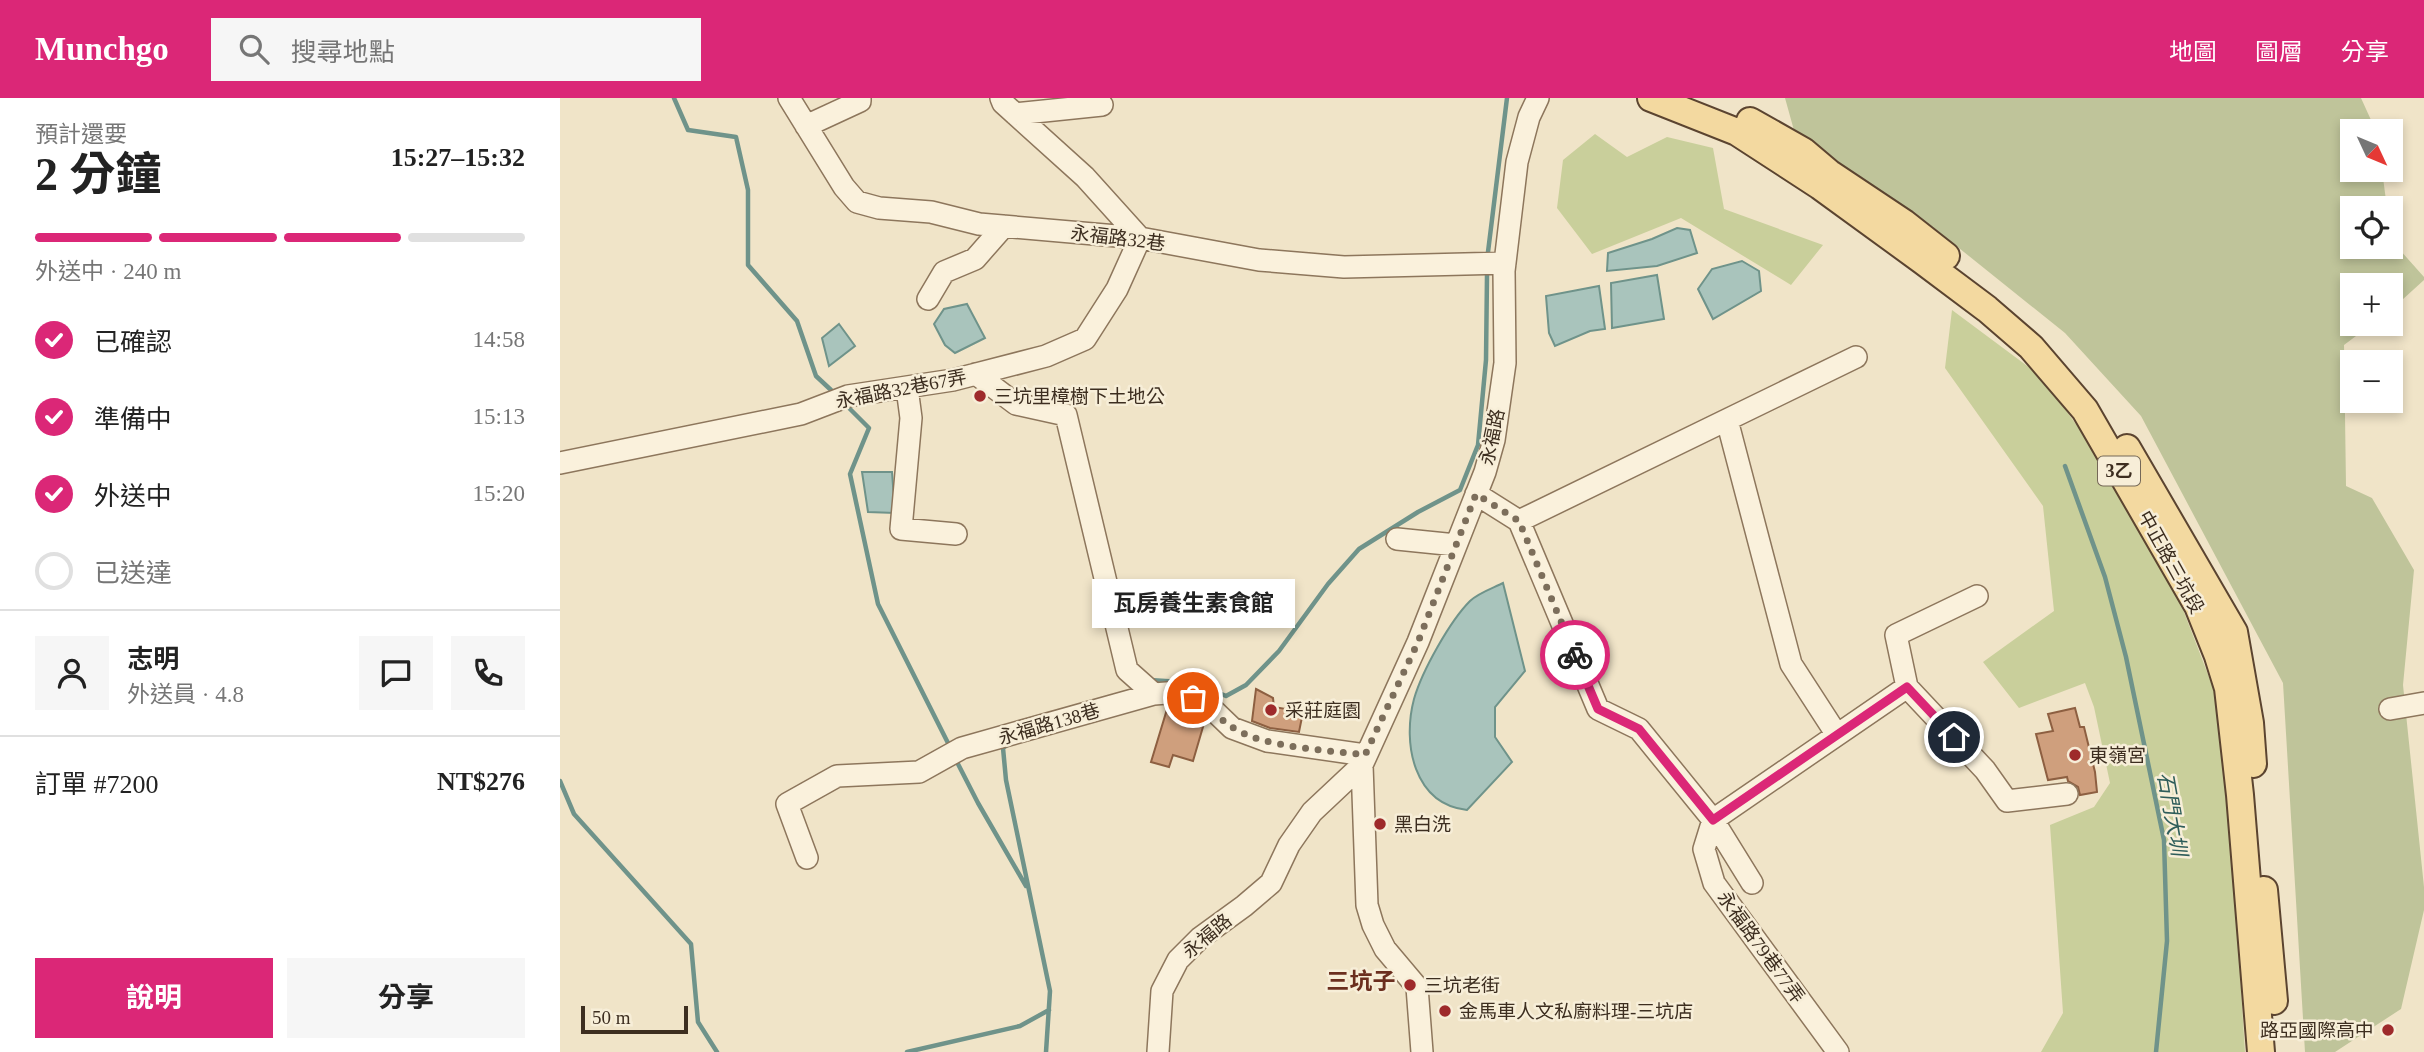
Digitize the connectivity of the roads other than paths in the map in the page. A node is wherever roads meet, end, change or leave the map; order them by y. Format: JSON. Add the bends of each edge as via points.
{"nodes":[{"id":1,"x":789,"y":98,"type":"edge"},
{"id":2,"x":860,"y":98,"type":"edge"},
{"id":3,"x":1000,"y":98,"type":"edge"},
{"id":4,"x":1538,"y":98,"type":"edge"},
{"id":5,"x":1651,"y":98,"type":"edge"},
{"id":6,"x":1698,"y":98,"type":"edge"},
{"id":7,"x":1102,"y":105,"type":"dead end"},
{"id":8,"x":1015,"y":114,"type":"junction"},
{"id":9,"x":806,"y":126,"type":"junction"},
{"id":10,"x":1004,"y":226,"type":"junction"},
{"id":11,"x":1140,"y":238,"type":"junction"},
{"id":12,"x":1505,"y":263,"type":"junction"},
{"id":13,"x":928,"y":299,"type":"dead end"},
{"id":14,"x":1856,"y":357,"type":"dead end"},
{"id":15,"x":976,"y":374,"type":"junction"},
{"id":16,"x":907,"y":388,"type":"junction"},
{"id":17,"x":1727,"y":420,"type":"junction"},
{"id":18,"x":560,"y":463,"type":"edge"},
{"id":19,"x":1476,"y":494,"type":"junction"},
{"id":20,"x":1519,"y":521,"type":"junction"},
{"id":21,"x":956,"y":534,"type":"dead end"},
{"id":22,"x":1398,"y":539,"type":"dead end"},
{"id":23,"x":1456,"y":545,"type":"junction"},
{"id":24,"x":1977,"y":596,"type":"dead end"},
{"id":25,"x":1907,"y":687,"type":"junction"},
{"id":26,"x":1154,"y":694,"type":"junction"},
{"id":27,"x":2424,"y":703,"type":"edge"},
{"id":28,"x":2390,"y":709,"type":"dead end"},
{"id":29,"x":1837,"y":735,"type":"junction"},
{"id":30,"x":1364,"y":760,"type":"junction"},
{"id":31,"x":2067,"y":794,"type":"dead end"},
{"id":32,"x":1713,"y":820,"type":"junction"},
{"id":33,"x":807,"y":858,"type":"dead end"},
{"id":34,"x":1752,"y":883,"type":"dead end"},
{"id":35,"x":1158,"y":1052,"type":"edge"},
{"id":36,"x":1422,"y":1052,"type":"edge"},
{"id":37,"x":1838,"y":1052,"type":"edge"},
{"id":38,"x":2261,"y":1052,"type":"edge"},
{"id":39,"x":2278,"y":1052,"type":"edge"}],
"edges":[{"from":1,"to":9,"type":"street","name":"永福路32巷"},
{"from":2,"to":9,"type":"street","via":[[860,102]]},
{"from":3,"to":8,"type":"street"},
{"from":4,"to":12,"type":"street","name":"永福路","via":[[1517,162]]},
{"from":5,"to":38,"type":"main road","name":"中正路三坑段","number":"3乙","via":[[1737,131],[1872,223],[2031,347],[2085,410],[2198,606],[2228,688]]},
{"from":6,"to":39,"type":"main road","name":"中正路三坑段","number":"3乙","via":[[1736,113],[1803,151],[1904,223],[2000,300],[2064,360],[2113,425],[2234,632],[2250,723]]},
{"from":7,"to":8,"type":"street"},
{"from":8,"to":11,"type":"street","via":[[1085,177]]},
{"from":9,"to":10,"type":"street","name":"永福路32巷","via":[[857,202]]},
{"from":10,"to":11,"type":"street","name":"永福路32巷"},
{"from":10,"to":13,"type":"street","via":[[975,259],[944,272]]},
{"from":11,"to":12,"type":"street","name":"永福路32巷","via":[[1259,260],[1344,267]]},
{"from":11,"to":15,"type":"street","name":"永福路32巷67弄","via":[[1117,289],[1085,339],[1046,356]]},
{"from":12,"to":19,"type":"street","name":"永福路","via":[[1505,363],[1494,440]]},
{"from":14,"to":17,"type":"street"},
{"from":15,"to":16,"type":"street","name":"永福路32巷67弄"},
{"from":15,"to":26,"type":"street","via":[[1016,404],[1066,415],[1127,670]]},
{"from":16,"to":18,"type":"street","name":"永福路32巷67弄","via":[[848,396],[801,414]]},
{"from":16,"to":21,"type":"street","via":[[911,418],[901,529]]},
{"from":17,"to":20,"type":"street"},
{"from":17,"to":29,"type":"street","via":[[1791,664]]},
{"from":19,"to":20,"type":"street"},
{"from":19,"to":23,"type":"street","name":"永福路"},
{"from":20,"to":32,"type":"street","via":[[1598,709],[1639,729]]},
{"from":22,"to":23,"type":"street"},
{"from":23,"to":30,"type":"street","name":"永福路"},
{"from":24,"to":25,"type":"street","via":[[1896,635]]},
{"from":25,"to":29,"type":"street"},
{"from":25,"to":31,"type":"street","via":[[1986,770],[2007,801]]},
{"from":26,"to":30,"type":"street","name":"永福路138巷","via":[[1179,692],[1207,704],[1232,728],[1267,741]]},
{"from":26,"to":33,"type":"street","name":"永福路138巷","via":[[962,748],[919,772],[838,776],[787,804]]},
{"from":27,"to":28,"type":"street"},
{"from":29,"to":32,"type":"street"},
{"from":30,"to":35,"type":"street","name":"永福路","via":[[1312,812],[1271,883],[1200,937],[1178,960],[1163,991]]},
{"from":30,"to":36,"type":"street","via":[[1367,905],[1385,949],[1417,987]]},
{"from":32,"to":34,"type":"street"},
{"from":32,"to":37,"type":"street","name":"永福路79巷77弄","via":[[1704,849],[1714,883]]}]}
